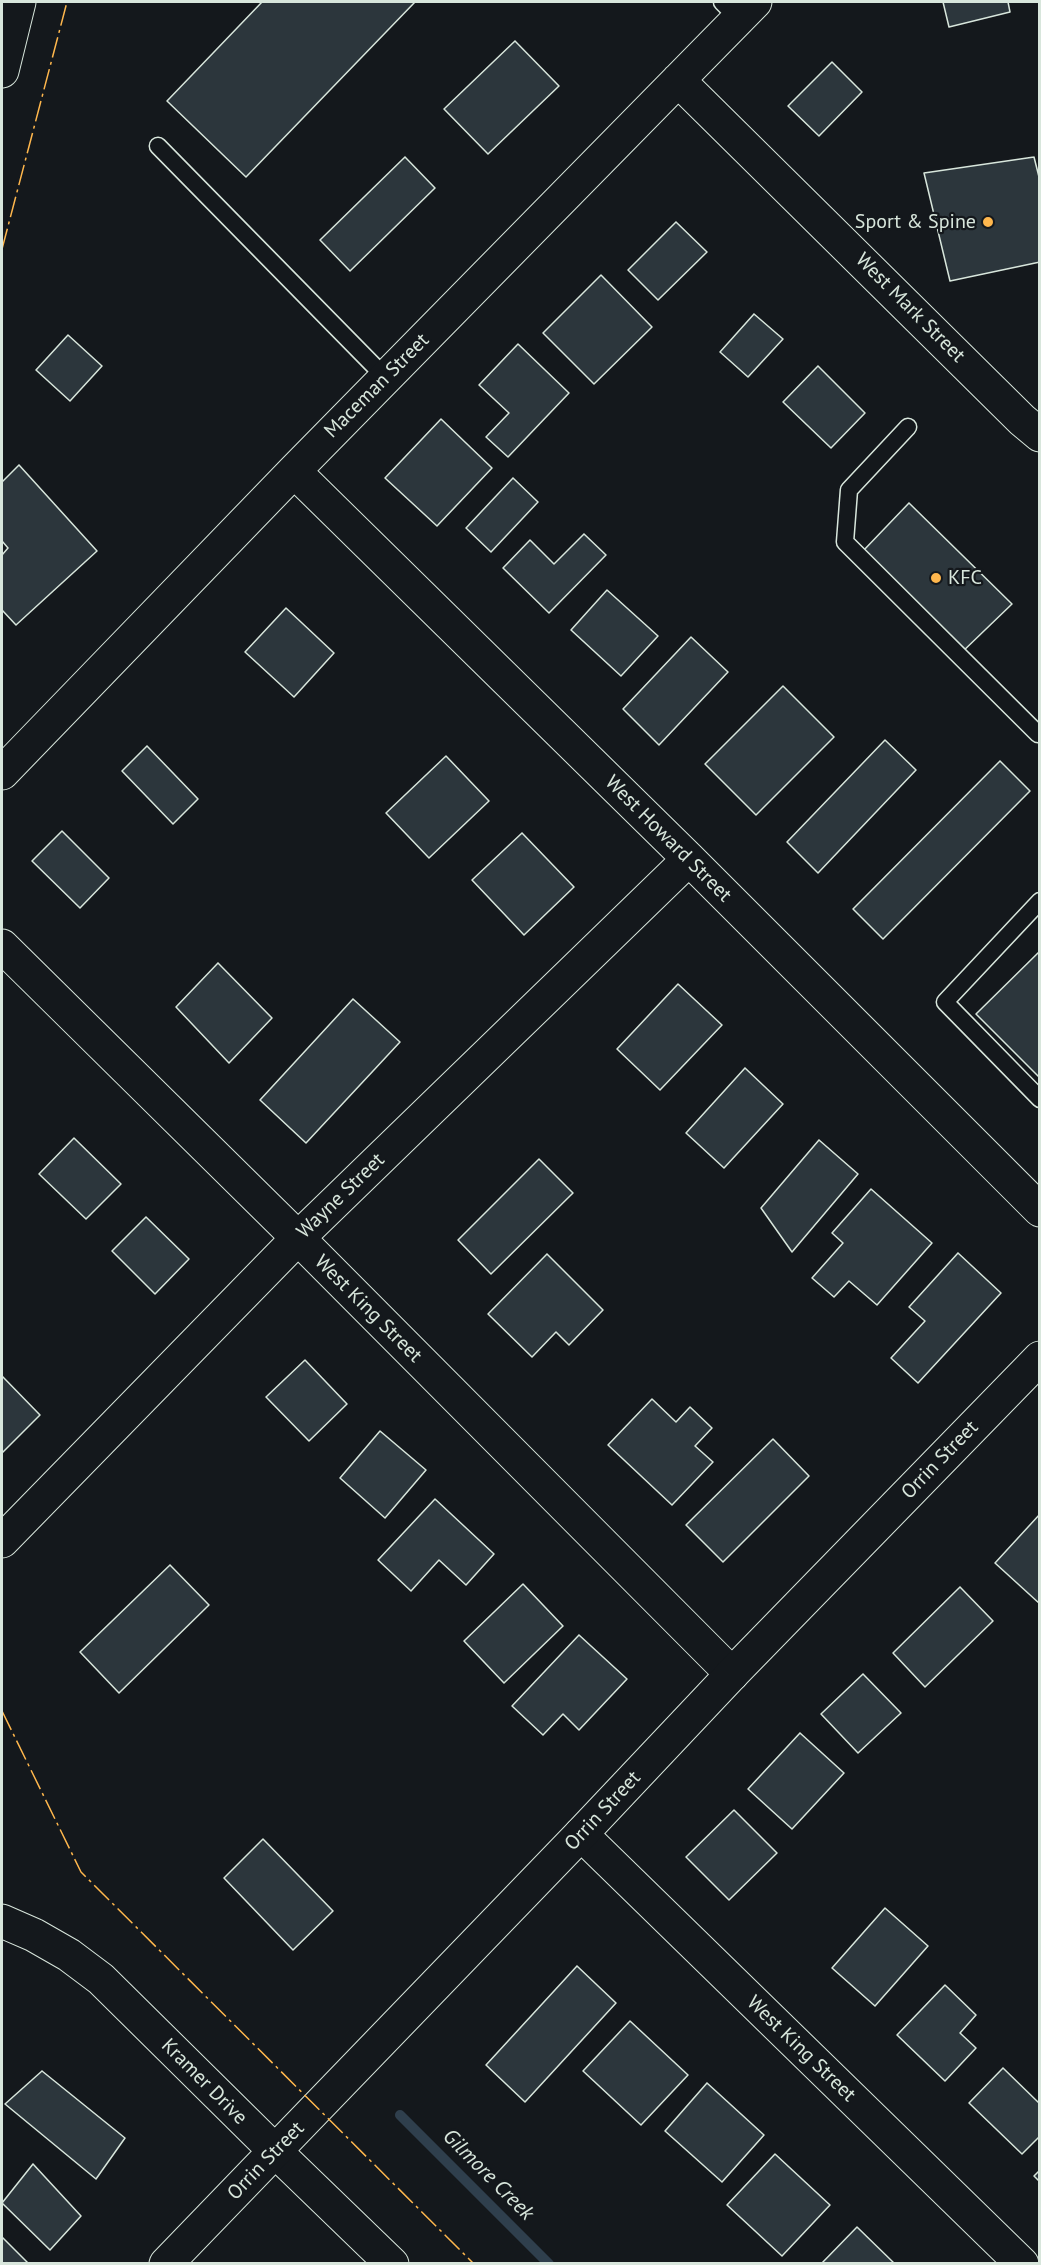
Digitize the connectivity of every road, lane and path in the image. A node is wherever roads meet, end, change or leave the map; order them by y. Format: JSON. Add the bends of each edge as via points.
{"nodes":[{"id":1,"x":19,"y":2,"type":"edge"},
{"id":2,"x":739,"y":7,"type":"edge"},
{"id":3,"x":2,"y":71,"type":"edge"},
{"id":4,"x":678,"y":80,"type":"junction"},
{"id":5,"x":158,"y":146,"type":"dead end"},
{"id":6,"x":386,"y":378,"type":"junction"},
{"id":7,"x":908,"y":427,"type":"dead end"},
{"id":8,"x":1040,"y":435,"type":"edge"},
{"id":9,"x":294,"y":471,"type":"junction"},
{"id":10,"x":1038,"y":734,"type":"edge"},
{"id":11,"x":2,"y":773,"type":"edge"},
{"id":12,"x":689,"y":859,"type":"junction"},
{"id":13,"x":1040,"y":902,"type":"edge"},
{"id":14,"x":2,"y":946,"type":"edge"},
{"id":15,"x":1040,"y":1099,"type":"edge"},
{"id":16,"x":1040,"y":1210,"type":"edge"},
{"id":17,"x":298,"y":1238,"type":"junction"},
{"id":18,"x":1040,"y":1358,"type":"edge"},
{"id":19,"x":2,"y":1541,"type":"edge"},
{"id":20,"x":732,"y":1674,"type":"junction"},
{"id":21,"x":581,"y":1834,"type":"junction"},
{"id":22,"x":2,"y":1922,"type":"edge"},
{"id":23,"x":275,"y":2151,"type":"junction"},
{"id":24,"x":166,"y":2264,"type":"edge"},
{"id":25,"x":392,"y":2264,"type":"edge"},
{"id":26,"x":1022,"y":2264,"type":"edge"}],
"edges":[{"from":1,"to":3,"type":"street"},
{"from":2,"to":4,"type":"street","name":"Maceman Street"},
{"from":4,"to":6,"type":"street","name":"Maceman Street"},
{"from":4,"to":8,"type":"street","name":"West Mark Street"},
{"from":5,"to":6,"type":"lane"},
{"from":6,"to":9,"type":"street","name":"Maceman Street"},
{"from":7,"to":10,"type":"lane","via":[[849,490],[844,542]]},
{"from":9,"to":11,"type":"street","name":"Maceman Street"},
{"from":9,"to":12,"type":"street","name":"West Howard Street"},
{"from":12,"to":16,"type":"street","name":"West Howard Street"},
{"from":12,"to":17,"type":"street","name":"Wayne Street"},
{"from":13,"to":15,"type":"lane","via":[[945,1002]]},
{"from":14,"to":17,"type":"street","name":"West King Street"},
{"from":17,"to":19,"type":"street","name":"Wayne Street"},
{"from":17,"to":20,"type":"street","name":"West King Street"},
{"from":18,"to":20,"type":"street","name":"Orrin Street"},
{"from":20,"to":21,"type":"street","name":"Orrin Street"},
{"from":21,"to":23,"type":"street","name":"Orrin Street"},
{"from":21,"to":26,"type":"street","name":"West King Street"},
{"from":22,"to":23,"type":"street","name":"Kramer Drive","via":[[69,1955],[101,1979]]},
{"from":23,"to":24,"type":"street","name":"Orrin Street"},
{"from":23,"to":25,"type":"street","name":"Kramer Drive"}]}
